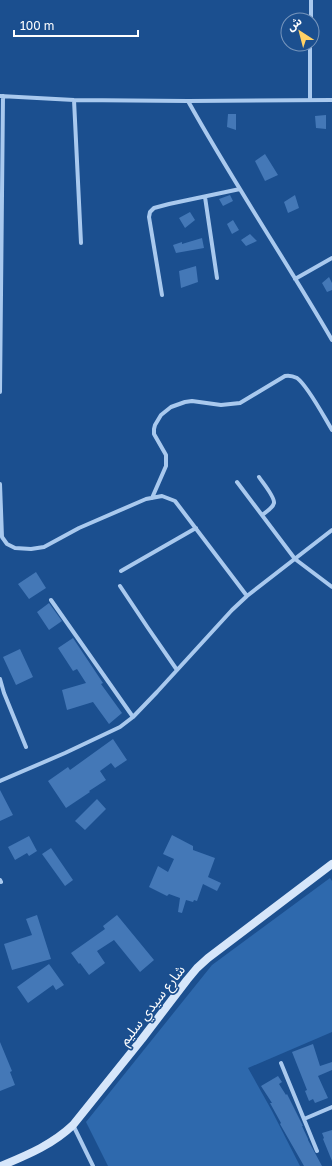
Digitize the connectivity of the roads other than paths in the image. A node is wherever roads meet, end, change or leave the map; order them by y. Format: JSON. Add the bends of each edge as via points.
{"nodes":[{"id":1,"x":311,"y":0,"type":"edge"},
{"id":2,"x":311,"y":12,"type":"edge"},
{"id":3,"x":310,"y":52,"type":"edge"},
{"id":4,"x":1,"y":96,"type":"edge"},
{"id":5,"x":74,"y":100,"type":"junction"},
{"id":6,"x":310,"y":100,"type":"junction"},
{"id":7,"x":332,"y":100,"type":"edge"},
{"id":8,"x":188,"y":101,"type":"junction"},
{"id":9,"x":240,"y":189,"type":"junction"},
{"id":10,"x":204,"y":197,"type":"junction"},
{"id":11,"x":81,"y":243,"type":"dead end"},
{"id":12,"x":332,"y":258,"type":"edge"},
{"id":13,"x":217,"y":278,"type":"dead end"},
{"id":14,"x":295,"y":279,"type":"junction"},
{"id":15,"x":162,"y":295,"type":"dead end"},
{"id":16,"x":332,"y":338,"type":"edge"},
{"id":17,"x":0,"y":392,"type":"edge"},
{"id":18,"x":332,"y":430,"type":"edge"},
{"id":19,"x":260,"y":477,"type":"dead end"},
{"id":20,"x":238,"y":482,"type":"dead end"},
{"id":21,"x":0,"y":484,"type":"edge"},
{"id":22,"x":152,"y":498,"type":"junction"},
{"id":23,"x":262,"y":515,"type":"junction"},
{"id":24,"x":196,"y":528,"type":"junction"},
{"id":25,"x":332,"y":530,"type":"edge"},
{"id":26,"x":295,"y":559,"type":"junction"},
{"id":27,"x":121,"y":571,"type":"dead end"},
{"id":28,"x":120,"y":586,"type":"dead end"},
{"id":29,"x":332,"y":586,"type":"edge"},
{"id":30,"x":247,"y":596,"type":"junction"},
{"id":31,"x":51,"y":600,"type":"dead end"},
{"id":32,"x":177,"y":670,"type":"junction"},
{"id":33,"x":0,"y":679,"type":"edge"},
{"id":34,"x":132,"y":717,"type":"junction"},
{"id":35,"x":26,"y":747,"type":"dead end"},
{"id":36,"x":0,"y":781,"type":"edge"},
{"id":37,"x":331,"y":867,"type":"edge"},
{"id":38,"x":281,"y":1063,"type":"dead end"},
{"id":39,"x":332,"y":1107,"type":"edge"},
{"id":40,"x":304,"y":1118,"type":"junction"},
{"id":41,"x":73,"y":1125,"type":"junction"},
{"id":42,"x":317,"y":1151,"type":"dead end"},
{"id":43,"x":1,"y":1166,"type":"edge"},
{"id":44,"x":93,"y":1166,"type":"edge"}],
"edges":[{"from":1,"to":2,"type":"street"},
{"from":3,"to":6,"type":"street"},
{"from":4,"to":5,"type":"street"},
{"from":4,"to":17,"type":"street"},
{"from":5,"to":8,"type":"street"},
{"from":5,"to":11,"type":"street"},
{"from":6,"to":7,"type":"street"},
{"from":6,"to":8,"type":"street"},
{"from":8,"to":9,"type":"street"},
{"from":9,"to":10,"type":"street"},
{"from":9,"to":14,"type":"street"},
{"from":10,"to":13,"type":"street"},
{"from":10,"to":15,"type":"street","via":[[154,208],[150,212]]},
{"from":12,"to":14,"type":"street"},
{"from":14,"to":16,"type":"street"},
{"from":18,"to":22,"type":"street","via":[[308,390],[298,379],[290,375],[240,403],[221,405],[192,401],[171,407],[155,424],[154,434],[166,455],[166,466]]},
{"from":19,"to":23,"type":"street","via":[[274,502]]},
{"from":20,"to":23,"type":"street"},
{"from":21,"to":22,"type":"street","via":[[2,537],[7,544],[15,548],[44,547],[79,528]]},
{"from":22,"to":24,"type":"street","via":[[162,496],[175,501]]},
{"from":23,"to":26,"type":"street"},
{"from":24,"to":27,"type":"street"},
{"from":24,"to":30,"type":"street"},
{"from":25,"to":26,"type":"street"},
{"from":26,"to":29,"type":"street"},
{"from":26,"to":30,"type":"street"},
{"from":28,"to":32,"type":"street"},
{"from":30,"to":32,"type":"street"},
{"from":31,"to":34,"type":"street"},
{"from":32,"to":34,"type":"street"},
{"from":33,"to":35,"type":"street"},
{"from":34,"to":36,"type":"street","via":[[104,735]]},
{"from":37,"to":41,"type":"main road","name":"شارع سيدي سليم","via":[[197,968]]},
{"from":38,"to":40,"type":"street"},
{"from":39,"to":40,"type":"street"},
{"from":40,"to":42,"type":"street"},
{"from":41,"to":43,"type":"main road","name":"شارع سيدي سليم","via":[[48,1144]]},
{"from":41,"to":44,"type":"street"}]}
